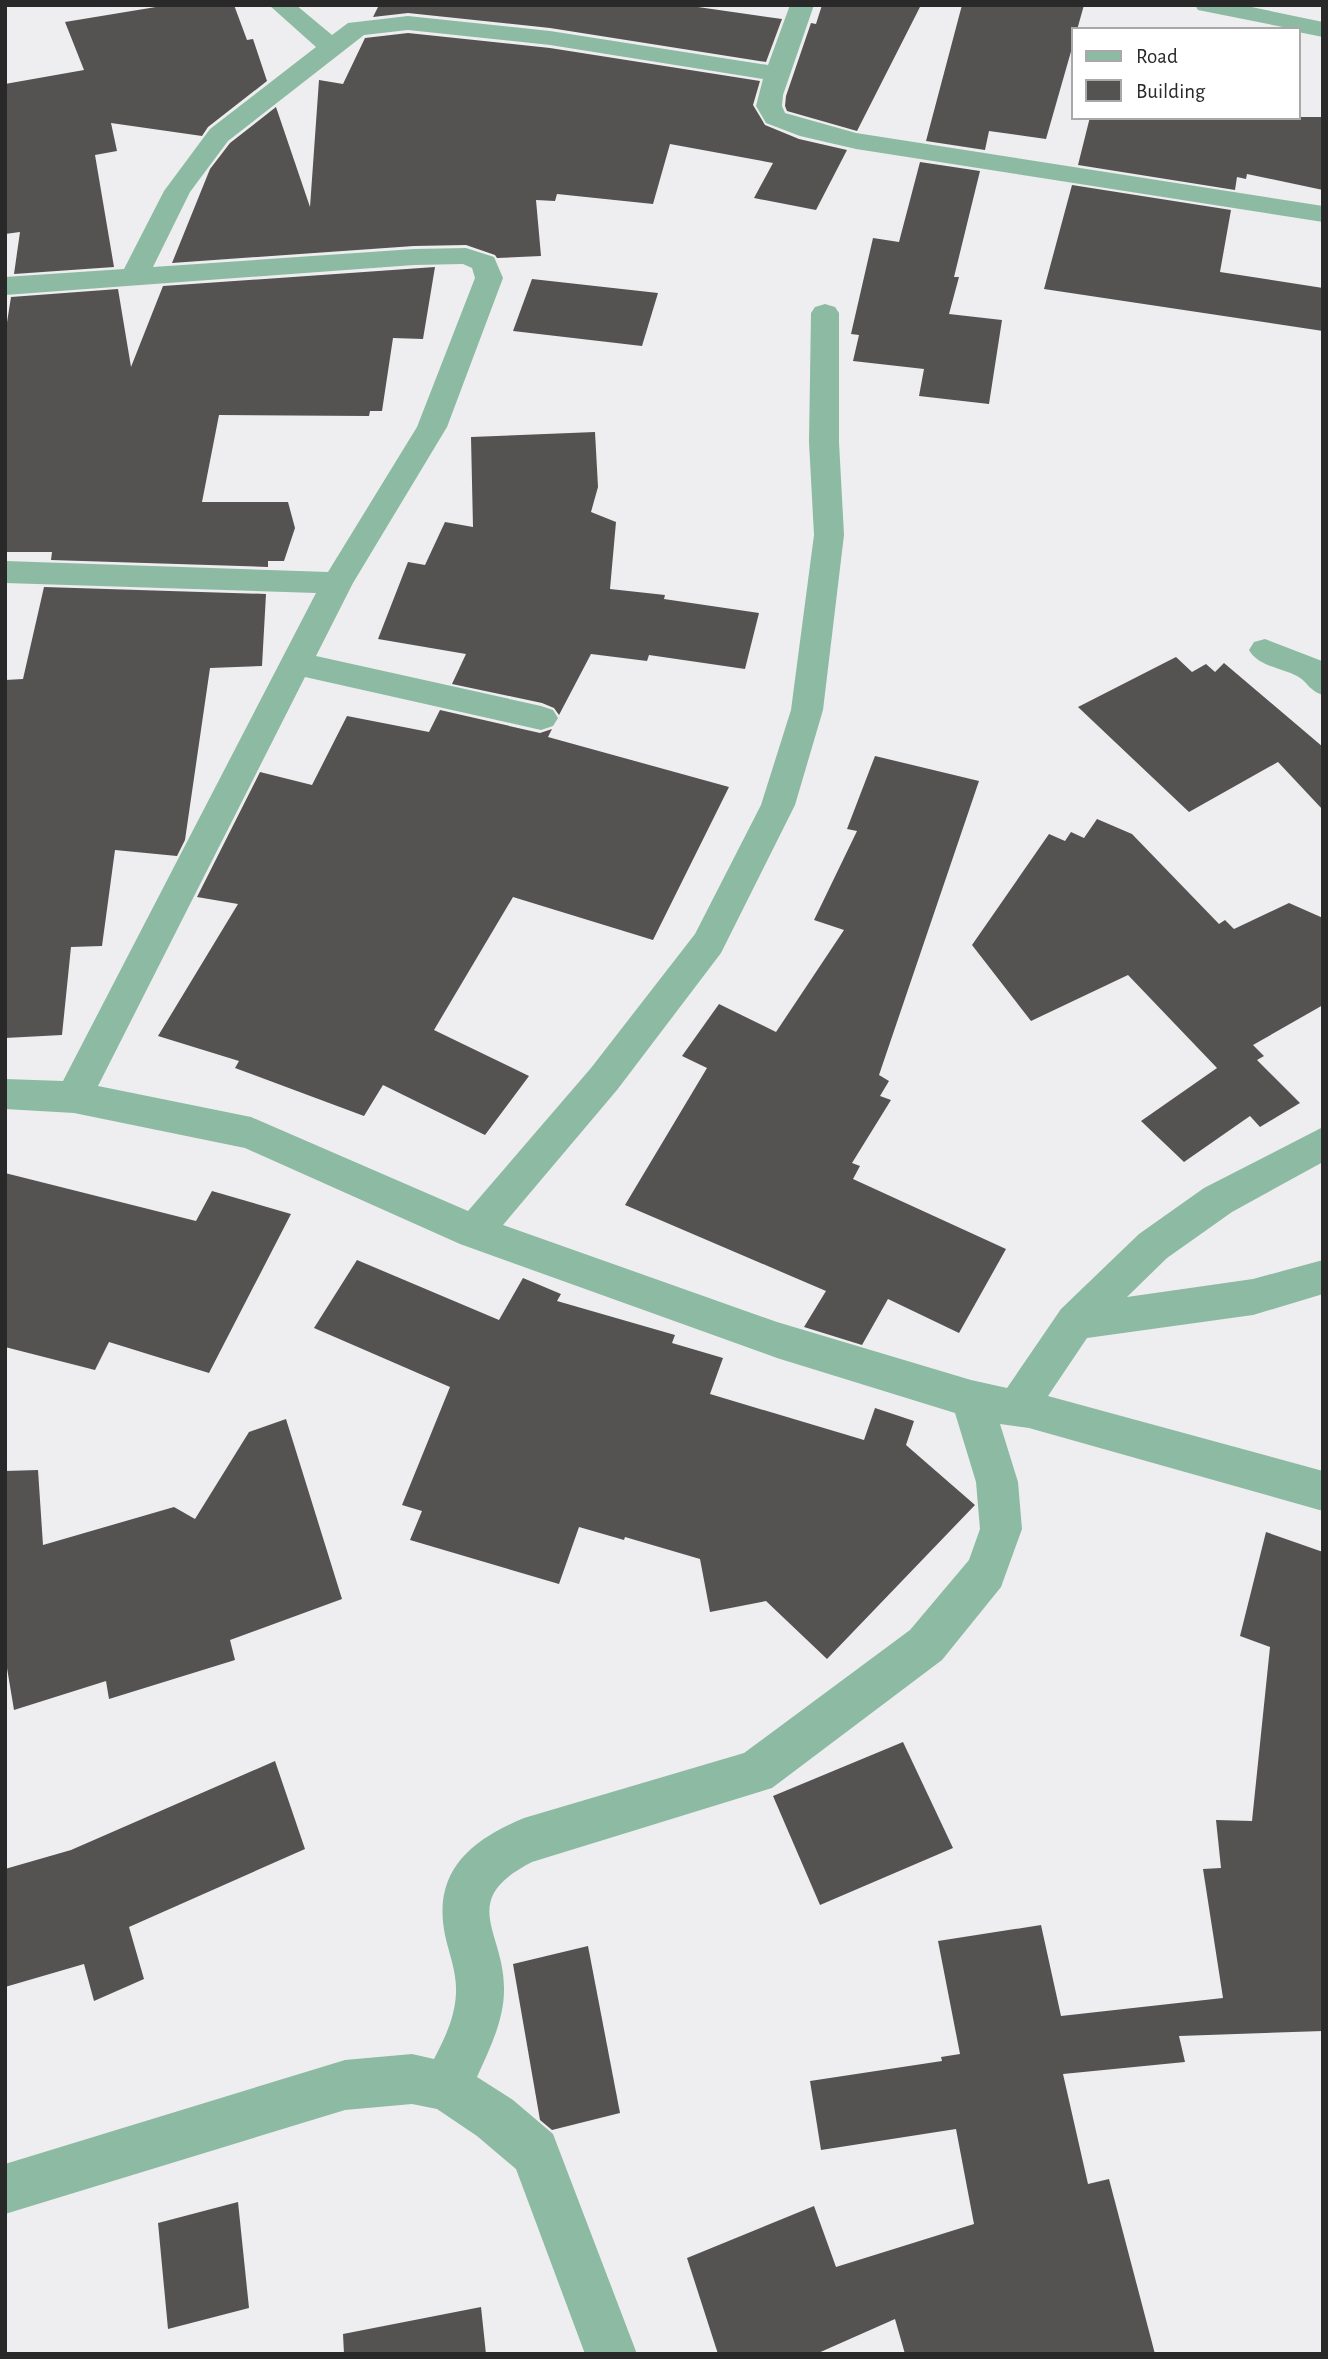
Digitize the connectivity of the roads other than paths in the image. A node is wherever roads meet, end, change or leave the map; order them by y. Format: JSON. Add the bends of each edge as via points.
{"nodes":[{"id":1,"x":281,"y":5,"type":"edge"},
{"id":2,"x":802,"y":5,"type":"edge"},
{"id":3,"x":1207,"y":5,"type":"edge"},
{"id":4,"x":1323,"y":30,"type":"edge"},
{"id":5,"x":331,"y":47,"type":"junction"},
{"id":6,"x":777,"y":74,"type":"junction"},
{"id":7,"x":1323,"y":214,"type":"edge"},
{"id":8,"x":133,"y":279,"type":"junction"},
{"id":9,"x":5,"y":286,"type":"edge"},
{"id":10,"x":825,"y":313,"type":"dead end"},
{"id":11,"x":5,"y":572,"type":"edge"},
{"id":12,"x":337,"y":583,"type":"junction"},
{"id":13,"x":1265,"y":650,"type":"dead end"},
{"id":14,"x":298,"y":664,"type":"junction"},
{"id":15,"x":1323,"y":683,"type":"edge"},
{"id":16,"x":541,"y":718,"type":"dead end"},
{"id":17,"x":5,"y":1094,"type":"edge"},
{"id":18,"x":74,"y":1097,"type":"junction"},
{"id":19,"x":1323,"y":1143,"type":"edge"},
{"id":20,"x":474,"y":1232,"type":"junction"},
{"id":21,"x":1323,"y":1277,"type":"edge"},
{"id":22,"x":1075,"y":1322,"type":"junction"},
{"id":23,"x":971,"y":1399,"type":"junction"},
{"id":24,"x":1016,"y":1409,"type":"junction"},
{"id":25,"x":1323,"y":1491,"type":"edge"},
{"id":26,"x":447,"y":2086,"type":"junction"},
{"id":27,"x":5,"y":2189,"type":"edge"},
{"id":28,"x":611,"y":2354,"type":"edge"}],
"edges":[{"from":1,"to":5,"type":"street"},
{"from":2,"to":6,"type":"street"},
{"from":3,"to":4,"type":"street"},
{"from":5,"to":6,"type":"street","via":[[357,28],[408,23],[550,38]]},
{"from":5,"to":8,"type":"street","via":[[219,135],[177,191]]},
{"from":6,"to":7,"type":"street","via":[[769,106],[775,118],[809,130]]},
{"from":8,"to":9,"type":"street"},
{"from":8,"to":12,"type":"street","via":[[414,257],[466,256],[484,263],[489,278],[432,426]]},
{"from":10,"to":20,"type":"street","via":[[829,535],[807,710],[778,805],[708,943],[604,1079]]},
{"from":11,"to":12,"type":"street"},
{"from":12,"to":14,"type":"street"},
{"from":13,"to":15,"type":"street","via":[[1311,669]]},
{"from":14,"to":16,"type":"street"},
{"from":14,"to":18,"type":"street"},
{"from":17,"to":18,"type":"street"},
{"from":18,"to":20,"type":"street","via":[[250,1133]]},
{"from":19,"to":22,"type":"street","via":[[1218,1200],[1163,1239]]},
{"from":20,"to":23,"type":"street","via":[[777,1340]]},
{"from":21,"to":22,"type":"street","via":[[1253,1297]]},
{"from":22,"to":24,"type":"street"},
{"from":23,"to":24,"type":"street"},
{"from":23,"to":26,"type":"street","via":[[997,1482],[1001,1529],[986,1572],[926,1645],[755,1772],[524,1841],[501,1852],[473,1875],[468,1917],[480,1979],[474,2029]]},
{"from":24,"to":25,"type":"street"},
{"from":26,"to":27,"type":"street","via":[[412,2079],[345,2085]]},
{"from":26,"to":28,"type":"street","via":[[535,2152]]}]}
